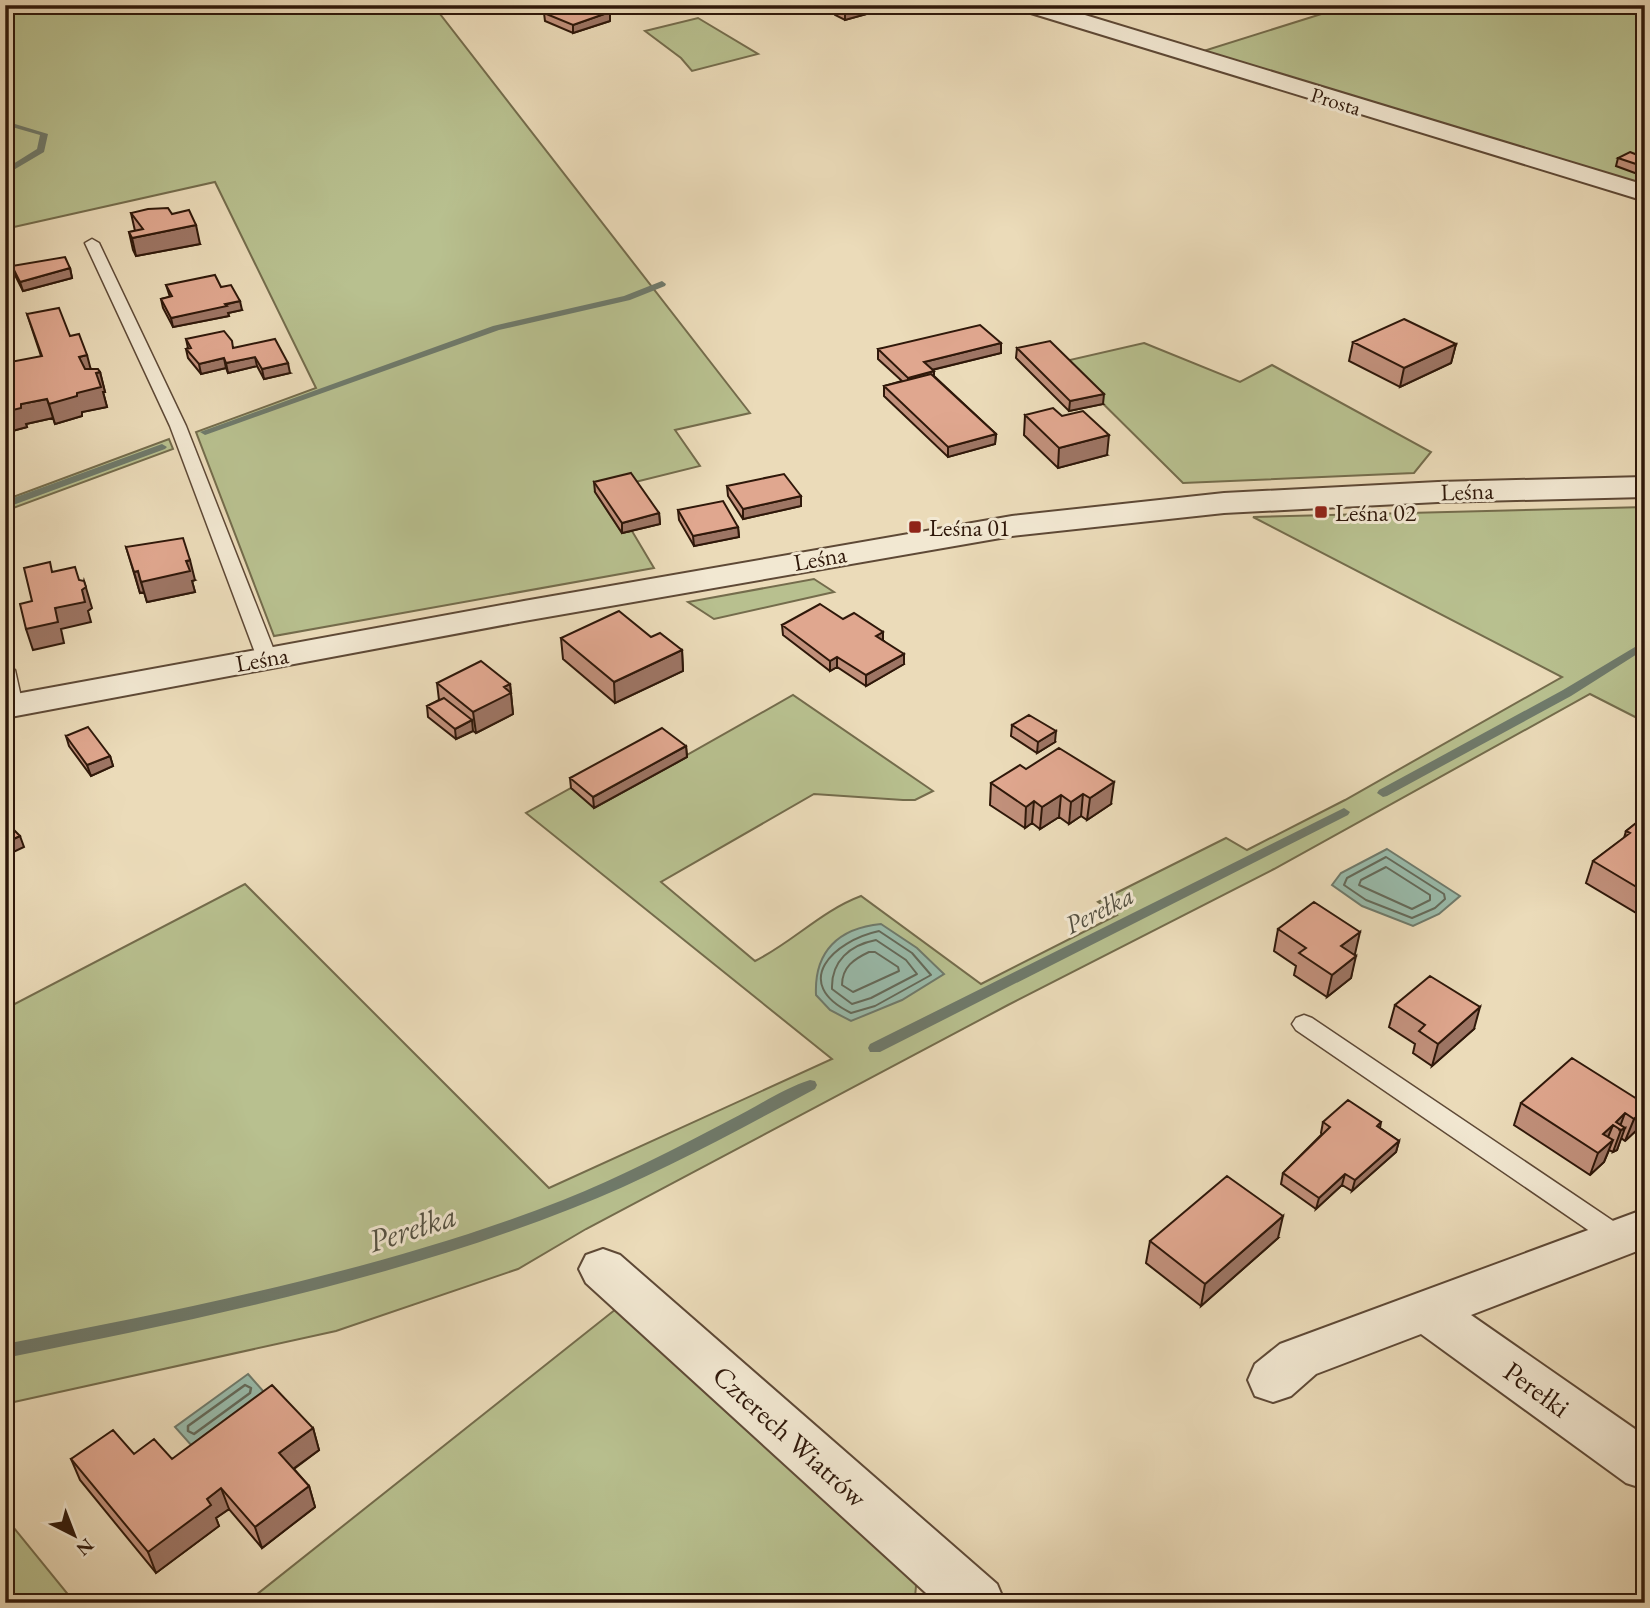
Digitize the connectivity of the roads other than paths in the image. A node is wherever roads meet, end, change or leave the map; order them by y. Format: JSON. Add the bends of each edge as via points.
{"nodes":[{"id":1,"x":1029,"y":5,"type":"edge"},
{"id":2,"x":1645,"y":193,"type":"edge"},
{"id":3,"x":92,"y":243,"type":"dead end"},
{"id":4,"x":1645,"y":487,"type":"edge"},
{"id":5,"x":267,"y":658,"type":"junction"},
{"id":6,"x":5,"y":670,"type":"edge"},
{"id":7,"x":9,"y":706,"type":"edge"},
{"id":8,"x":1304,"y":1024,"type":"dead end"},
{"id":9,"x":1632,"y":1233,"type":"edge"},
{"id":10,"x":603,"y":1269,"type":"dead end"},
{"id":11,"x":1429,"y":1312,"type":"junction"},
{"id":12,"x":1273,"y":1380,"type":"dead end"},
{"id":13,"x":1645,"y":1465,"type":"edge"},
{"id":14,"x":965,"y":1599,"type":"edge"}],
"edges":[{"from":1,"to":2,"type":"street","name":"Prosta"},
{"from":3,"to":5,"type":"lane","via":[[178,426]]},
{"from":4,"to":5,"type":"street","name":"Leśna","via":[[1344,496],[1084,517],[921,541]]},
{"from":5,"to":7,"type":"street","name":"Leśna"},
{"from":6,"to":7,"type":"lane"},
{"from":8,"to":9,"type":"lane"},
{"from":9,"to":11,"type":"street"},
{"from":10,"to":14,"type":"street","name":"Czterech Wiatrów"},
{"from":11,"to":12,"type":"street","via":[[1298,1359]]},
{"from":11,"to":13,"type":"street","name":"Perełki"}]}
